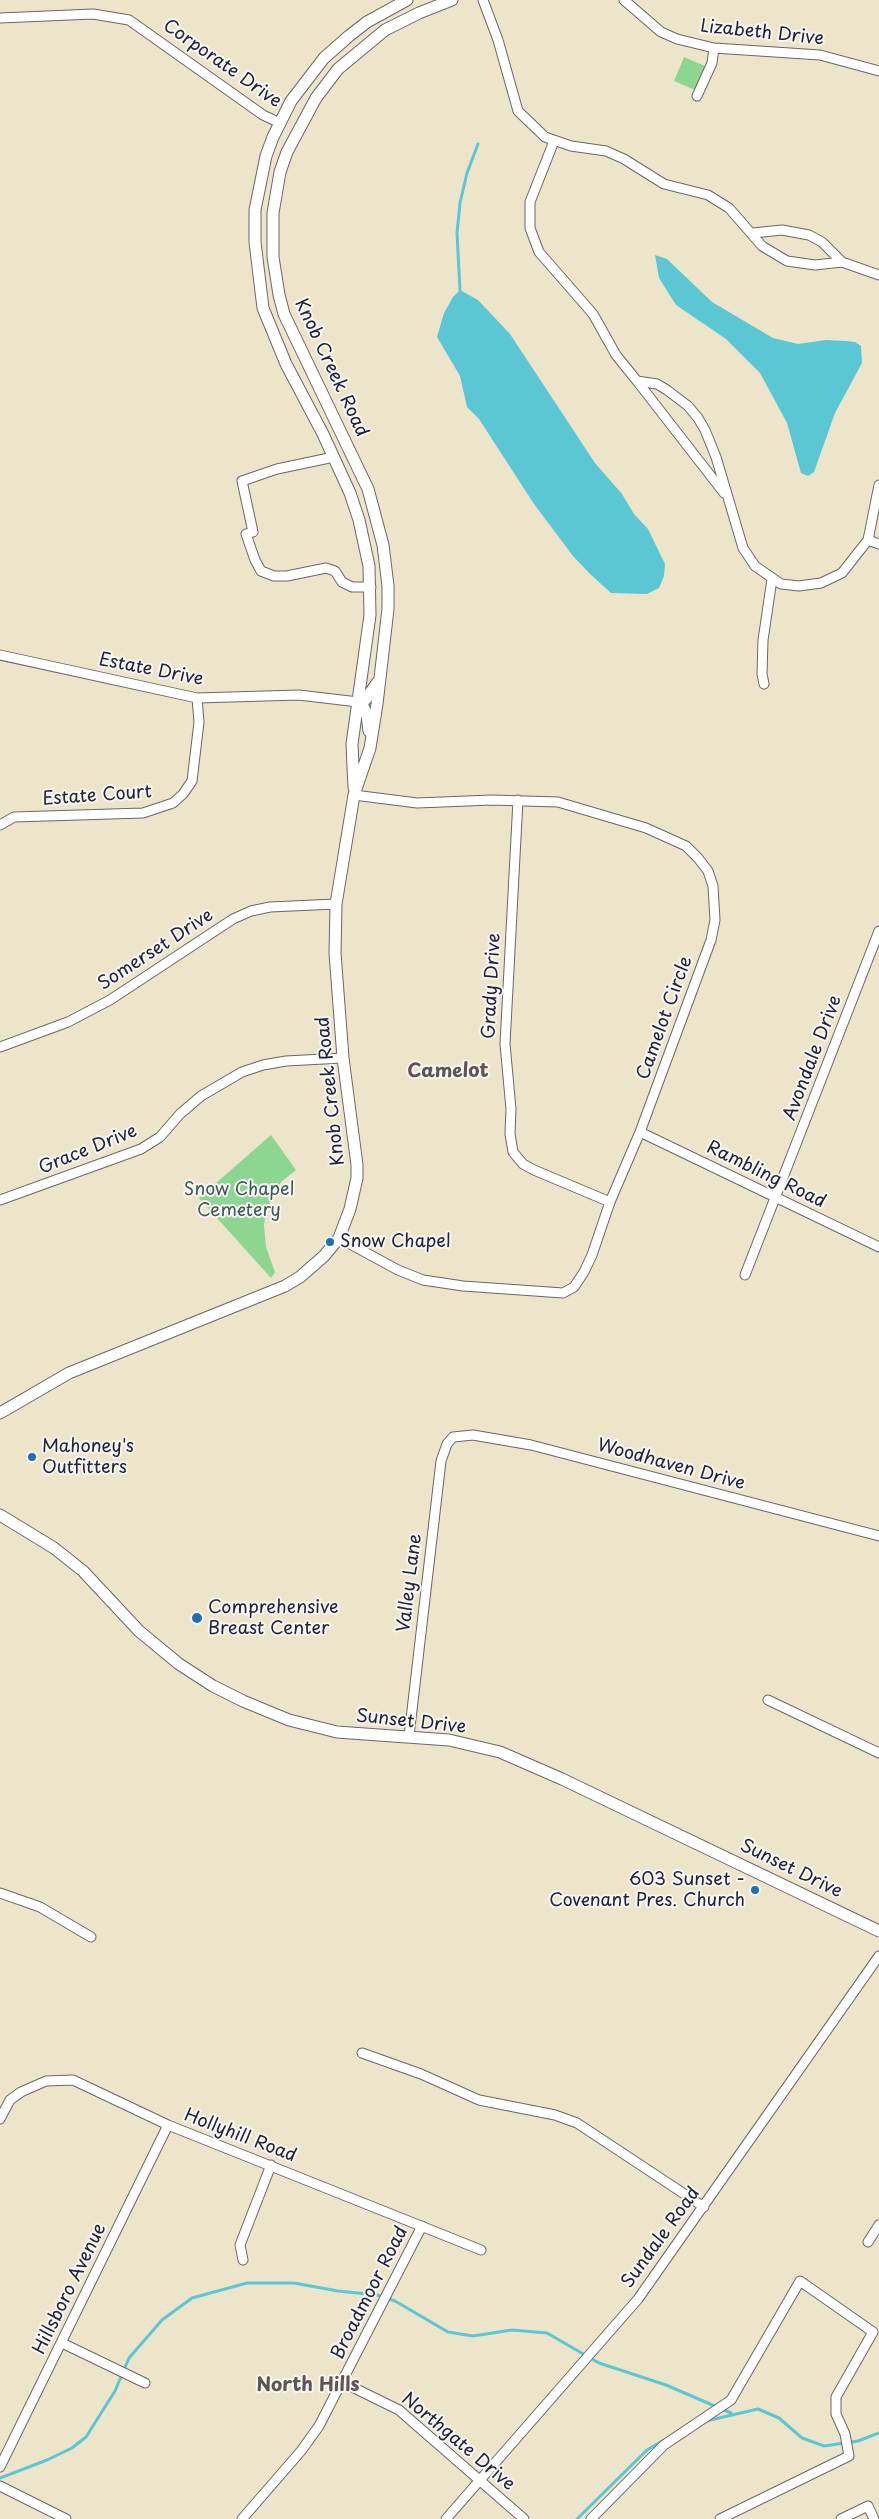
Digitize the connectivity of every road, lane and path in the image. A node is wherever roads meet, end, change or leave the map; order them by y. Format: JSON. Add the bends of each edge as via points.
{"nodes":[{"id":1,"x":407,"y":0,"type":"edge"},
{"id":2,"x":452,"y":0,"type":"edge"},
{"id":3,"x":483,"y":0,"type":"edge"},
{"id":4,"x":624,"y":0,"type":"edge"},
{"id":5,"x":0,"y":18,"type":"edge"},
{"id":6,"x":714,"y":48,"type":"junction"},
{"id":7,"x":879,"y":71,"type":"edge"},
{"id":8,"x":697,"y":96,"type":"dead end"},
{"id":9,"x":280,"y":123,"type":"junction"},
{"id":10,"x":297,"y":132,"type":"junction"},
{"id":11,"x":554,"y":141,"type":"junction"},
{"id":12,"x":272,"y":233,"type":"junction"},
{"id":13,"x":753,"y":234,"type":"junction"},
{"id":14,"x":256,"y":260,"type":"junction"},
{"id":15,"x":842,"y":262,"type":"junction"},
{"id":16,"x":879,"y":275,"type":"edge"},
{"id":17,"x":279,"y":295,"type":"junction"},
{"id":18,"x":313,"y":377,"type":"junction"},
{"id":19,"x":637,"y":381,"type":"junction"},
{"id":20,"x":297,"y":384,"type":"junction"},
{"id":21,"x":349,"y":450,"type":"junction"},
{"id":22,"x":334,"y":458,"type":"junction"},
{"id":23,"x":879,"y":485,"type":"edge"},
{"id":24,"x":727,"y":497,"type":"junction"},
{"id":25,"x":868,"y":540,"type":"junction"},
{"id":26,"x":879,"y":544,"type":"edge"},
{"id":27,"x":772,"y":580,"type":"junction"},
{"id":28,"x":388,"y":586,"type":"junction"},
{"id":29,"x":371,"y":587,"type":"junction"},
{"id":30,"x":0,"y":654,"type":"edge"},
{"id":31,"x":380,"y":677,"type":"junction"},
{"id":32,"x":764,"y":684,"type":"dead end"},
{"id":33,"x":197,"y":698,"type":"junction"},
{"id":34,"x":358,"y":702,"type":"junction"},
{"id":35,"x":370,"y":748,"type":"junction"},
{"id":36,"x":354,"y":794,"type":"junction"},
{"id":37,"x":518,"y":800,"type":"junction"},
{"id":38,"x":0,"y":825,"type":"edge"},
{"id":39,"x":336,"y":904,"type":"junction"},
{"id":40,"x":879,"y":931,"type":"edge"},
{"id":41,"x":0,"y":1047,"type":"edge"},
{"id":42,"x":343,"y":1058,"type":"junction"},
{"id":43,"x":640,"y":1132,"type":"junction"},
{"id":44,"x":776,"y":1197,"type":"junction"},
{"id":45,"x":0,"y":1200,"type":"edge"},
{"id":46,"x":610,"y":1202,"type":"junction"},
{"id":47,"x":339,"y":1238,"type":"junction"},
{"id":48,"x":879,"y":1247,"type":"edge"},
{"id":49,"x":745,"y":1275,"type":"dead end"},
{"id":50,"x":0,"y":1414,"type":"edge"},
{"id":51,"x":453,"y":1437,"type":"joint"},
{"id":52,"x":0,"y":1515,"type":"edge"},
{"id":53,"x":879,"y":1536,"type":"edge"},
{"id":54,"x":768,"y":1700,"type":"dead end"},
{"id":55,"x":409,"y":1736,"type":"junction"},
{"id":56,"x":879,"y":1753,"type":"edge"},
{"id":57,"x":0,"y":1893,"type":"edge"},
{"id":58,"x":879,"y":1930,"type":"edge"},
{"id":59,"x":91,"y":1937,"type":"dead end"},
{"id":60,"x":879,"y":1956,"type":"edge"},
{"id":61,"x":362,"y":2053,"type":"dead end"},
{"id":62,"x":0,"y":2119,"type":"edge"},
{"id":63,"x":168,"y":2125,"type":"junction"},
{"id":64,"x":271,"y":2165,"type":"junction"},
{"id":65,"x":704,"y":2207,"type":"junction"},
{"id":66,"x":879,"y":2225,"type":"edge"},
{"id":67,"x":422,"y":2226,"type":"junction"},
{"id":68,"x":868,"y":2242,"type":"dead end"},
{"id":69,"x":481,"y":2250,"type":"dead end"},
{"id":70,"x":242,"y":2260,"type":"dead end"},
{"id":71,"x":62,"y":2343,"type":"junction"},
{"id":72,"x":342,"y":2382,"type":"junction"},
{"id":73,"x":145,"y":2383,"type":"dead end"},
{"id":74,"x":0,"y":2467,"type":"edge"},
{"id":75,"x":480,"y":2479,"type":"junction"},
{"id":76,"x":0,"y":2486,"type":"edge"},
{"id":77,"x":66,"y":2519,"type":"edge"},
{"id":78,"x":242,"y":2519,"type":"edge"},
{"id":79,"x":446,"y":2519,"type":"edge"},
{"id":80,"x":524,"y":2519,"type":"edge"},
{"id":81,"x":591,"y":2519,"type":"edge"},
{"id":82,"x":720,"y":2519,"type":"edge"},
{"id":83,"x":841,"y":2519,"type":"edge"},
{"id":84,"x":874,"y":2519,"type":"edge"}],
"edges":[{"from":1,"to":9,"type":"main road","name":"Knob Creek Road","via":[[367,22],[324,58],[291,101]]},
{"from":2,"to":10,"type":"main road","name":"Knob Creek Road","via":[[400,22],[360,48],[326,83]]},
{"from":3,"to":11,"type":"street","via":[[518,111],[532,126]]},
{"from":4,"to":6,"type":"street","name":"Lizabeth Drive","via":[[660,32]]},
{"from":5,"to":9,"type":"street","name":"Corporate Drive","via":[[93,14],[129,20],[263,115]]},
{"from":6,"to":7,"type":"street","name":"Lizabeth Drive","via":[[820,55]]},
{"from":6,"to":8,"type":"street","via":[[712,63]]},
{"from":9,"to":10,"type":"main road"},
{"from":9,"to":14,"type":"main road","name":"Knob Creek Road","via":[[260,179],[255,210]]},
{"from":10,"to":12,"type":"main road","name":"Knob Creek Road","via":[[280,172]]},
{"from":11,"to":13,"type":"street","via":[[606,152],[624,159],[664,184],[708,195],[729,208]]},
{"from":11,"to":19,"type":"street","via":[[530,202],[534,240],[545,261],[593,314],[616,355]]},
{"from":12,"to":14,"type":"main road","via":[[262,255]]},
{"from":12,"to":17,"type":"main road","name":"Knob Creek Road"},
{"from":13,"to":15,"type":"street","via":[[762,246],[786,261],[815,265]]},
{"from":13,"to":15,"type":"street","via":[[782,230],[809,235],[822,242]]},
{"from":14,"to":17,"type":"main road","via":[[267,271]]},
{"from":14,"to":20,"type":"main road","name":"Knob Creek Road","via":[[263,308]]},
{"from":15,"to":16,"type":"street"},
{"from":17,"to":18,"type":"main road","name":"Knob Creek Road","via":[[290,330]]},
{"from":18,"to":20,"type":"main road"},
{"from":18,"to":21,"type":"main road","name":"Knob Creek Road"},
{"from":19,"to":24,"type":"street"},
{"from":19,"to":24,"type":"street","via":[[657,384],[688,406],[705,430]]},
{"from":20,"to":22,"type":"main road","name":"Knob Creek Road"},
{"from":21,"to":22,"type":"main road"},
{"from":21,"to":28,"type":"main road","name":"Knob Creek Road","via":[[368,489],[377,519]]},
{"from":22,"to":29,"type":"main road","name":"Knob Creek Road","via":[[359,520]]},
{"from":22,"to":29,"type":"street","via":[[276,469],[242,481],[253,532],[246,534],[262,571],[274,576],[287,576],[326,568],[335,571],[342,582],[352,587]]},
{"from":23,"to":25,"type":"street"},
{"from":24,"to":27,"type":"street","via":[[742,548],[755,566]]},
{"from":25,"to":26,"type":"street"},
{"from":25,"to":27,"type":"street","via":[[842,572],[821,583],[799,586]]},
{"from":27,"to":32,"type":"street","via":[[764,640]]},
{"from":28,"to":29,"type":"main road"},
{"from":28,"to":31,"type":"main road","name":"Knob Creek Road"},
{"from":29,"to":34,"type":"main road","name":"Knob Creek Road"},
{"from":30,"to":33,"type":"street","name":"Estate Drive"},
{"from":31,"to":34,"type":"main road","via":[[371,694]]},
{"from":31,"to":35,"type":"main road","name":"Knob Creek Road"},
{"from":33,"to":34,"type":"street","name":"Estate Drive","via":[[299,695]]},
{"from":33,"to":38,"type":"street","name":"Estate Court","via":[[199,722],[192,781],[173,803],[143,813],[14,817]]},
{"from":34,"to":35,"type":"main road","via":[[363,706],[369,723]]},
{"from":34,"to":36,"type":"main road","name":"Knob Creek Road","via":[[352,744]]},
{"from":35,"to":36,"type":"main road","name":"Knob Creek Road"},
{"from":36,"to":37,"type":"street","name":"Camelot Circle","via":[[416,803]]},
{"from":36,"to":39,"type":"main road","name":"Knob Creek Road"},
{"from":37,"to":43,"type":"street","name":"Camelot Circle","via":[[558,802],[646,828],[686,846],[708,871],[715,901],[711,940]]},
{"from":37,"to":46,"type":"street","name":"Grady Drive","via":[[505,1044],[513,1152],[523,1164],[534,1170]]},
{"from":39,"to":41,"type":"street","name":"Somerset Drive","via":[[251,911],[233,919],[110,1000],[68,1022]]},
{"from":39,"to":42,"type":"main road","name":"Knob Creek Road"},
{"from":40,"to":44,"type":"street","name":"Avondale Drive"},
{"from":42,"to":45,"type":"street","name":"Grace Drive","via":[[263,1065],[242,1072],[201,1096],[160,1136],[141,1149]]},
{"from":42,"to":47,"type":"main road","name":"Knob Creek Road","via":[[356,1144],[357,1178]]},
{"from":43,"to":44,"type":"street","name":"Rambling Road"},
{"from":43,"to":46,"type":"street","name":"Camelot Circle"},
{"from":44,"to":48,"type":"street","name":"Rambling Road"},
{"from":44,"to":49,"type":"street","name":"Avondale Drive"},
{"from":46,"to":47,"type":"street","name":"Camelot Circle","via":[[584,1272],[574,1287],[564,1293],[423,1280]]},
{"from":47,"to":50,"type":"main road","name":"Knob Creek Road","via":[[314,1266],[285,1286],[69,1373]]},
{"from":51,"to":53,"type":"street","name":"Woodhaven Drive","via":[[473,1435],[531,1445]]},
{"from":51,"to":55,"type":"street","name":"Valley Lane","via":[[441,1461]]},
{"from":52,"to":55,"type":"main road","name":"Sunset Drive","via":[[54,1548],[83,1571],[139,1631],[179,1664],[213,1686],[289,1720],[337,1732]]},
{"from":54,"to":56,"type":"street"},
{"from":55,"to":58,"type":"main road","name":"Sunset Drive","via":[[464,1743],[519,1759]]},
{"from":57,"to":59,"type":"street","via":[[40,1908]]},
{"from":60,"to":65,"type":"street","name":"Sundale Road"},
{"from":61,"to":65,"type":"street","via":[[421,2074],[479,2100],[555,2115],[577,2123]]},
{"from":62,"to":63,"type":"street","name":"Hollyhill Road","via":[[10,2100],[20,2092],[60,2079],[87,2085]]},
{"from":63,"to":64,"type":"street","name":"Hollyhill Road"},
{"from":63,"to":71,"type":"street","name":"Hillsboro Avenue"},
{"from":64,"to":67,"type":"street","name":"Hollyhill Road"},
{"from":64,"to":70,"type":"street","via":[[240,2245]]},
{"from":65,"to":75,"type":"street","name":"Sundale Road","via":[[638,2299]]},
{"from":66,"to":68,"type":"street"},
{"from":67,"to":69,"type":"street","name":"Hollyhill Road"},
{"from":67,"to":72,"type":"street","name":"Broadmoor Road"},
{"from":71,"to":73,"type":"street"},
{"from":71,"to":74,"type":"street","name":"Hillsboro Avenue"},
{"from":72,"to":75,"type":"street","name":"Northgate Drive","via":[[399,2410]]},
{"from":72,"to":78,"type":"street","name":"Broadmoor Road","via":[[319,2426],[301,2451]]},
{"from":75,"to":79,"type":"street","name":"Sundale Road"},
{"from":75,"to":80,"type":"street","name":"Northgate Drive"},
{"from":76,"to":77,"type":"street"},
{"from":81,"to":82,"type":"street","via":[[664,2445],[731,2400],[800,2281],[873,2332],[836,2397],[836,2414],[845,2434],[849,2456]]},
{"from":83,"to":84,"type":"street","via":[[868,2506]]}]}
